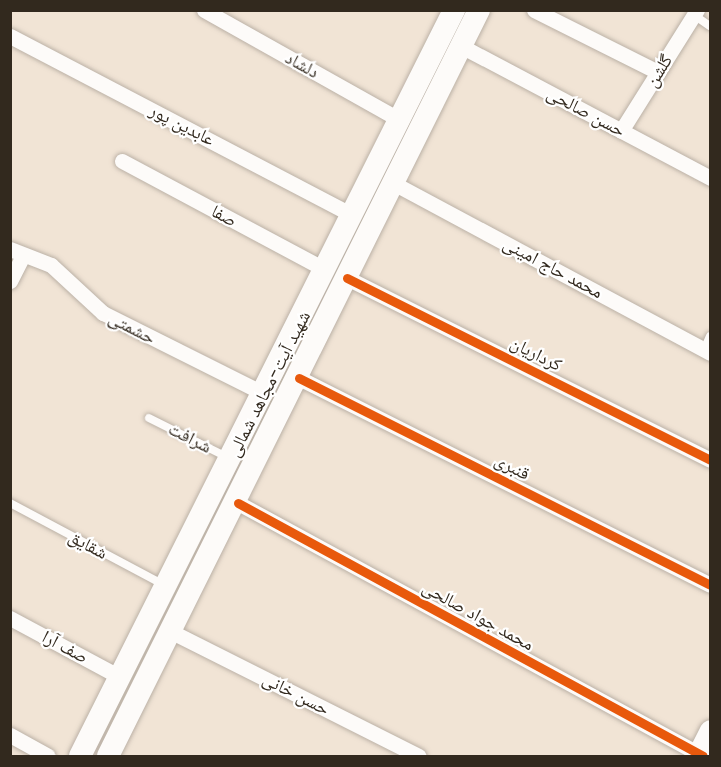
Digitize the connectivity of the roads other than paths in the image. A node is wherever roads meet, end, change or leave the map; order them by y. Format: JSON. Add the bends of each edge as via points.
{"nodes":[{"id":1,"x":204,"y":10,"type":"edge"},
{"id":2,"x":454,"y":10,"type":"edge"},
{"id":3,"x":479,"y":10,"type":"edge"},
{"id":4,"x":534,"y":10,"type":"edge"},
{"id":5,"x":695,"y":13,"type":"edge"},
{"id":6,"x":711,"y":26,"type":"edge"},
{"id":7,"x":10,"y":36,"type":"edge"},
{"id":8,"x":461,"y":46,"type":"junction"},
{"id":9,"x":658,"y":72,"type":"junction"},
{"id":10,"x":400,"y":120,"type":"junction"},
{"id":11,"x":621,"y":131,"type":"junction"},
{"id":12,"x":122,"y":161,"type":"dead end"},
{"id":13,"x":711,"y":178,"type":"edge"},
{"id":14,"x":395,"y":184,"type":"junction"},
{"id":15,"x":354,"y":215,"type":"junction"},
{"id":16,"x":17,"y":252,"type":"edge"},
{"id":17,"x":326,"y":270,"type":"junction"},
{"id":18,"x":347,"y":278,"type":"junction"},
{"id":19,"x":10,"y":281,"type":"edge"},
{"id":20,"x":708,"y":346,"type":"edge"},
{"id":21,"x":299,"y":378,"type":"junction"},
{"id":22,"x":265,"y":393,"type":"junction"},
{"id":23,"x":149,"y":418,"type":"dead end"},
{"id":24,"x":231,"y":459,"type":"junction"},
{"id":25,"x":711,"y":460,"type":"edge"},
{"id":26,"x":10,"y":503,"type":"edge"},
{"id":27,"x":238,"y":503,"type":"junction"},
{"id":28,"x":711,"y":585,"type":"edge"},
{"id":29,"x":166,"y":586,"type":"junction"},
{"id":30,"x":10,"y":618,"type":"edge"},
{"id":31,"x":172,"y":632,"type":"junction"},
{"id":32,"x":120,"y":677,"type":"junction"},
{"id":33,"x":711,"y":730,"type":"edge"},
{"id":34,"x":10,"y":735,"type":"edge"},
{"id":35,"x":115,"y":754,"type":"edge"},
{"id":36,"x":48,"y":756,"type":"edge"},
{"id":37,"x":80,"y":756,"type":"edge"},
{"id":38,"x":419,"y":756,"type":"edge"},
{"id":39,"x":700,"y":756,"type":"edge"}],
"edges":[{"from":1,"to":10,"type":"street","name":"دلشاد"},
{"from":2,"to":10,"type":"main road","name":"شهید آیت-مجاهد شمالی"},
{"from":3,"to":8,"type":"main road","name":"شهید آیت-مجاهد شمالی"},
{"from":4,"to":9,"type":"street"},
{"from":5,"to":6,"type":"lane"},
{"from":5,"to":9,"type":"street","name":"گلشن"},
{"from":7,"to":15,"type":"street","name":"عابدین پور"},
{"from":8,"to":11,"type":"street","name":"حسن صالحی"},
{"from":8,"to":14,"type":"main road","name":"شهید آیت-مجاهد شمالی"},
{"from":9,"to":11,"type":"street","name":"گلشن"},
{"from":10,"to":15,"type":"main road","name":"شهید آیت-مجاهد شمالی"},
{"from":11,"to":13,"type":"street","name":"حسن صالحی"},
{"from":12,"to":17,"type":"street","name":"صفا"},
{"from":14,"to":18,"type":"main road","name":"شهید آیت-مجاهد شمالی"},
{"from":14,"to":20,"type":"street","name":"محمد حاج امینی"},
{"from":15,"to":17,"type":"main road","name":"شهید آیت-مجاهد شمالی"},
{"from":16,"to":19,"type":"street"},
{"from":16,"to":22,"type":"street","name":"حشمتی","via":[[51,265],[103,313]]},
{"from":17,"to":22,"type":"main road","name":"شهید آیت-مجاهد شمالی"},
{"from":18,"to":21,"type":"main road","name":"شهید آیت-مجاهد شمالی"},
{"from":18,"to":25,"type":"street","name":"کرداریان"},
{"from":21,"to":27,"type":"main road","name":"شهید آیت-مجاهد شمالی"},
{"from":21,"to":28,"type":"street","name":"قنبری"},
{"from":22,"to":24,"type":"main road","name":"شهید آیت-مجاهد شمالی"},
{"from":23,"to":24,"type":"lane","name":"شرافت"},
{"from":24,"to":29,"type":"main road","name":"شهید آیت-مجاهد شمالی"},
{"from":26,"to":29,"type":"lane","name":"شقایق"},
{"from":27,"to":31,"type":"main road","name":"شهید آیت-مجاهد شمالی"},
{"from":27,"to":39,"type":"street","name":"محمد جواد صالحی"},
{"from":29,"to":32,"type":"main road","name":"شهید آیت-مجاهد شمالی"},
{"from":30,"to":32,"type":"street","name":"صف آرا"},
{"from":31,"to":35,"type":"main road","name":"شهید آیت-مجاهد شمالی"},
{"from":31,"to":38,"type":"street","name":"حسن خانی"},
{"from":32,"to":37,"type":"main road","name":"شهید آیت-مجاهد شمالی"},
{"from":33,"to":39,"type":"street"},
{"from":34,"to":36,"type":"street"}]}
